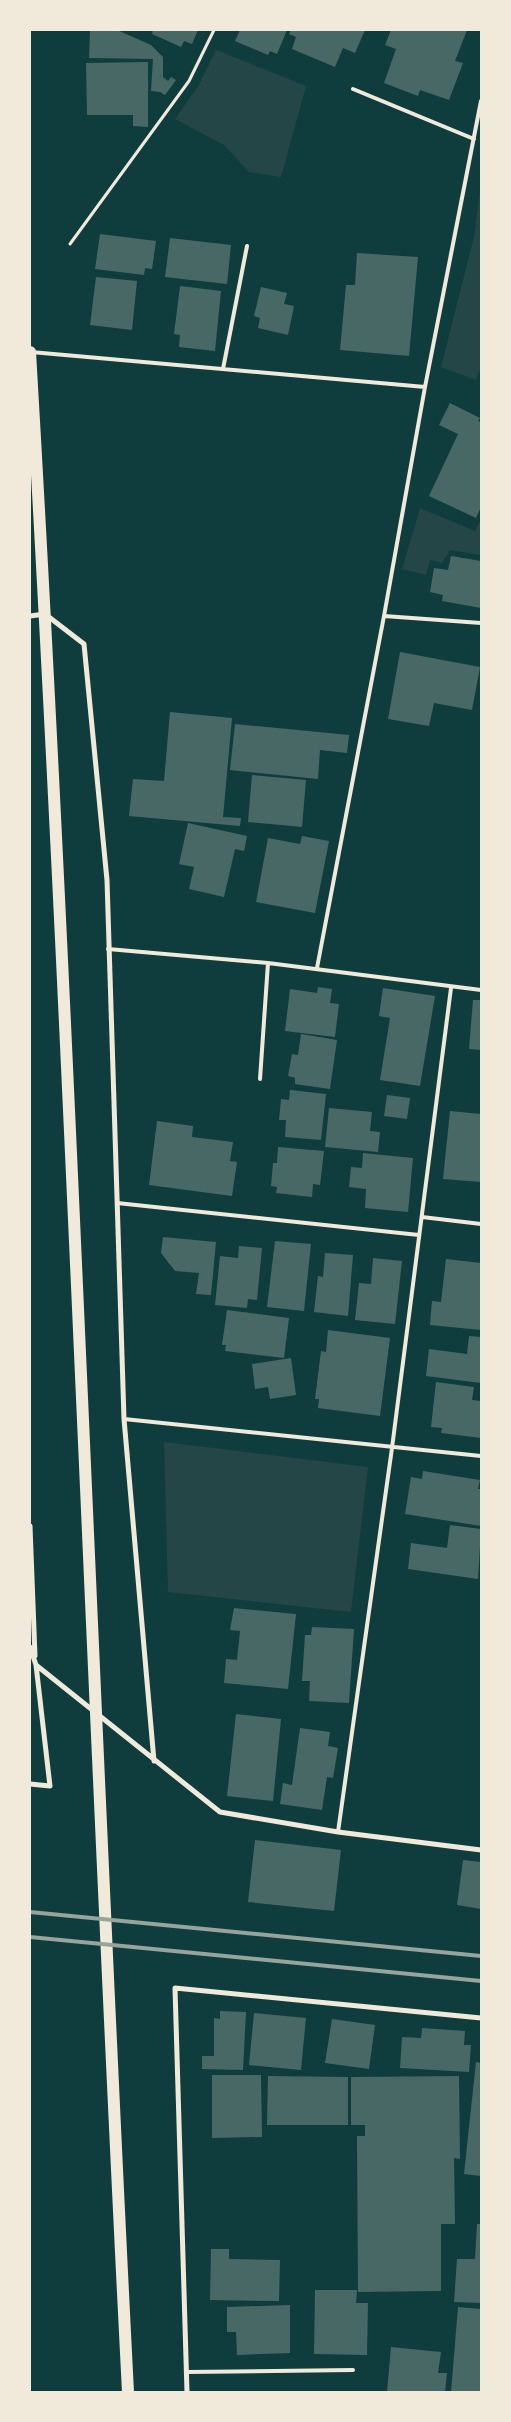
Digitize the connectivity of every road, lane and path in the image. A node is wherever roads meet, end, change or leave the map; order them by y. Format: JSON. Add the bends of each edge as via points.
{"nodes":[{"id":1,"x":214,"y":30,"type":"edge"},
{"id":2,"x":353,"y":89,"type":"dead end"},
{"id":3,"x":481,"y":101,"type":"edge"},
{"id":4,"x":474,"y":139,"type":"junction"},
{"id":5,"x":70,"y":244,"type":"dead end"},
{"id":6,"x":247,"y":246,"type":"dead end"},
{"id":7,"x":30,"y":352,"type":"edge"},
{"id":8,"x":223,"y":369,"type":"junction"},
{"id":9,"x":425,"y":387,"type":"junction"},
{"id":10,"x":45,"y":614,"type":"junction"},
{"id":11,"x":30,"y":616,"type":"edge"},
{"id":12,"x":384,"y":616,"type":"junction"},
{"id":13,"x":481,"y":623,"type":"edge"},
{"id":14,"x":108,"y":949,"type":"junction"},
{"id":15,"x":268,"y":962,"type":"junction"},
{"id":16,"x":317,"y":968,"type":"junction"},
{"id":17,"x":451,"y":988,"type":"junction"},
{"id":18,"x":481,"y":990,"type":"edge"},
{"id":19,"x":260,"y":1079,"type":"dead end"},
{"id":20,"x":117,"y":1203,"type":"junction"},
{"id":21,"x":422,"y":1217,"type":"junction"},
{"id":22,"x":481,"y":1224,"type":"edge"},
{"id":23,"x":419,"y":1235,"type":"junction"},
{"id":24,"x":124,"y":1419,"type":"junction"},
{"id":25,"x":392,"y":1448,"type":"junction"},
{"id":26,"x":481,"y":1456,"type":"edge"},
{"id":27,"x":30,"y":1526,"type":"edge"},
{"id":28,"x":30,"y":1647,"type":"edge"},
{"id":29,"x":36,"y":1665,"type":"junction"},
{"id":30,"x":154,"y":1761,"type":"junction"},
{"id":31,"x":30,"y":1784,"type":"edge"},
{"id":32,"x":338,"y":1832,"type":"junction"},
{"id":33,"x":481,"y":1850,"type":"edge"},
{"id":34,"x":481,"y":2018,"type":"edge"},
{"id":35,"x":353,"y":2370,"type":"dead end"},
{"id":36,"x":186,"y":2372,"type":"junction"},
{"id":37,"x":128,"y":2392,"type":"edge"},
{"id":38,"x":187,"y":2392,"type":"edge"}],
"edges":[{"from":1,"to":5,"type":"path","via":[[189,81]]},
{"from":2,"to":4,"type":"lane"},
{"from":3,"to":4,"type":"lane"},
{"from":4,"to":9,"type":"lane"},
{"from":6,"to":8,"type":"lane"},
{"from":7,"to":8,"type":"lane"},
{"from":7,"to":10,"type":"main road"},
{"from":8,"to":9,"type":"lane"},
{"from":9,"to":12,"type":"lane"},
{"from":10,"to":11,"type":"street"},
{"from":10,"to":14,"type":"street","via":[[84,644],[107,880]]},
{"from":10,"to":37,"type":"main road"},
{"from":12,"to":13,"type":"lane"},
{"from":12,"to":16,"type":"lane"},
{"from":14,"to":15,"type":"lane"},
{"from":14,"to":20,"type":"street"},
{"from":15,"to":16,"type":"lane"},
{"from":15,"to":19,"type":"lane"},
{"from":16,"to":17,"type":"lane"},
{"from":17,"to":18,"type":"lane"},
{"from":17,"to":21,"type":"lane"},
{"from":20,"to":23,"type":"lane"},
{"from":20,"to":24,"type":"street"},
{"from":21,"to":22,"type":"lane"},
{"from":21,"to":23,"type":"lane"},
{"from":23,"to":25,"type":"lane"},
{"from":24,"to":25,"type":"lane"},
{"from":24,"to":30,"type":"street"},
{"from":25,"to":26,"type":"lane"},
{"from":25,"to":32,"type":"lane"},
{"from":27,"to":29,"type":"street"},
{"from":28,"to":29,"type":"street"},
{"from":29,"to":30,"type":"street"},
{"from":29,"to":31,"type":"street","via":[[50,1786]]},
{"from":30,"to":32,"type":"street","via":[[220,1812]]},
{"from":32,"to":33,"type":"street"},
{"from":34,"to":36,"type":"street","via":[[175,1988]]},
{"from":35,"to":36,"type":"lane"},
{"from":36,"to":38,"type":"street"}]}
